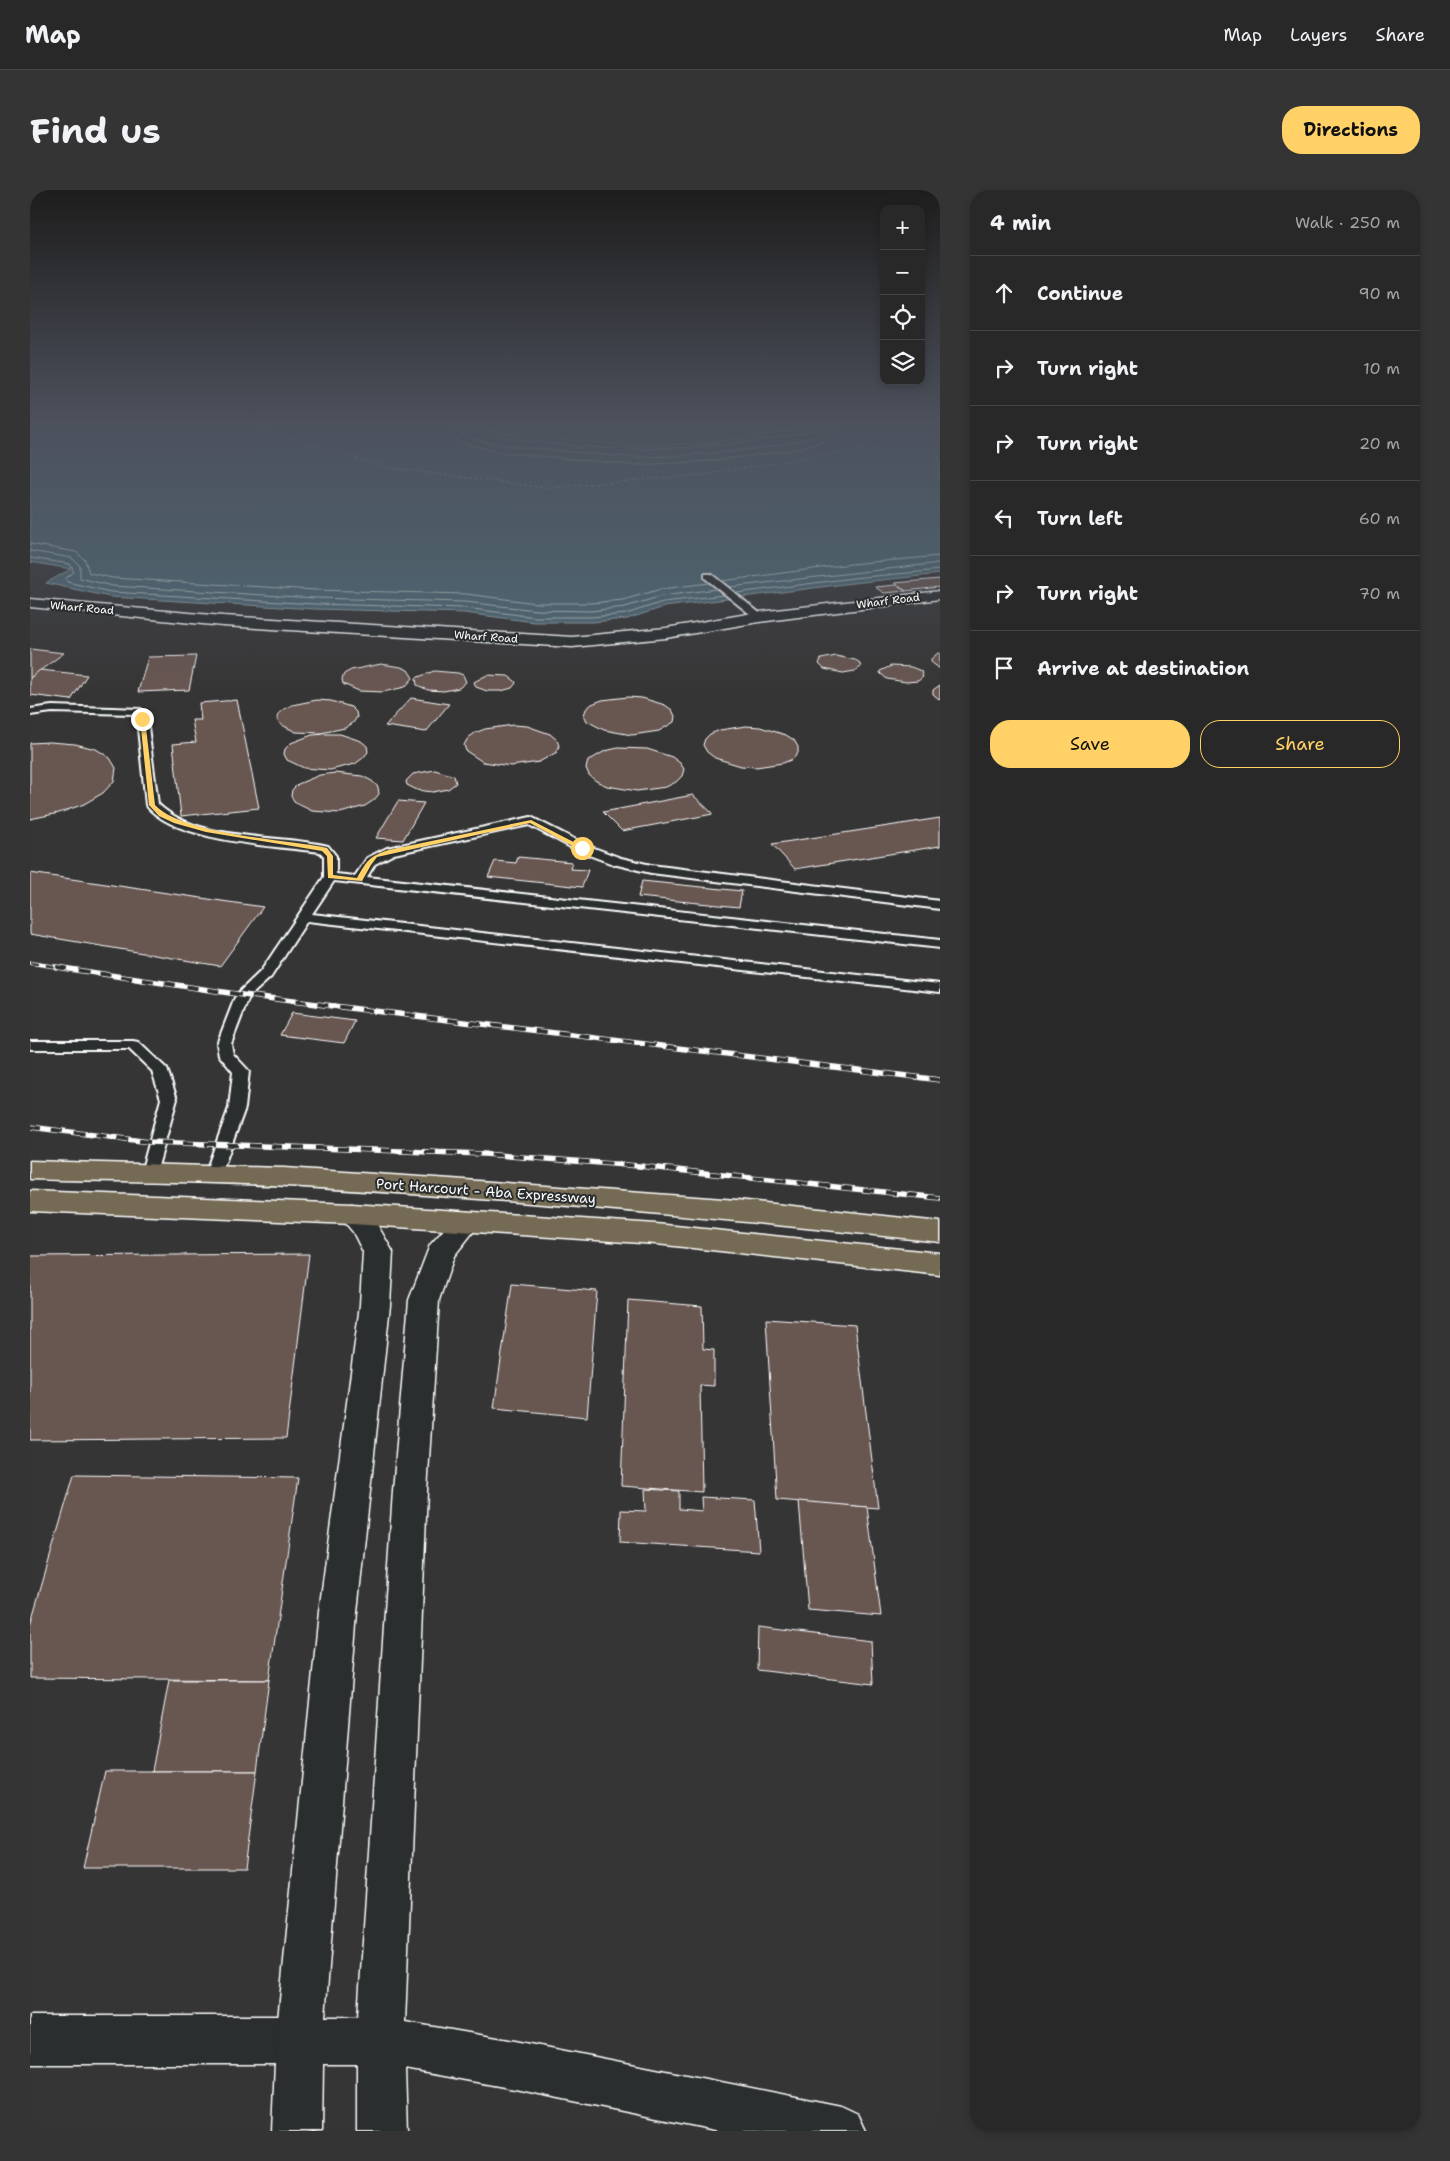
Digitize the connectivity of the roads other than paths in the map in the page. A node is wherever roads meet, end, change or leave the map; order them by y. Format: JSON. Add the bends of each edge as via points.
{"nodes":[{"id":1,"x":708,"y":576,"type":"dead end"},
{"id":2,"x":940,"y":595,"type":"edge"},
{"id":3,"x":30,"y":603,"type":"edge"},
{"id":4,"x":759,"y":617,"type":"junction"},
{"id":5,"x":30,"y":712,"type":"edge"},
{"id":6,"x":330,"y":877,"type":"junction"},
{"id":7,"x":359,"y":880,"type":"junction"},
{"id":8,"x":940,"y":905,"type":"edge"},
{"id":9,"x":304,"y":917,"type":"junction"},
{"id":10,"x":940,"y":944,"type":"edge"},
{"id":11,"x":940,"y":988,"type":"edge"},
{"id":12,"x":30,"y":1045,"type":"edge"},
{"id":13,"x":30,"y":1170,"type":"edge"},
{"id":14,"x":149,"y":1173,"type":"junction"},
{"id":15,"x":213,"y":1174,"type":"junction"},
{"id":16,"x":30,"y":1201,"type":"edge"},
{"id":17,"x":352,"y":1214,"type":"junction"},
{"id":18,"x":467,"y":1222,"type":"junction"},
{"id":19,"x":940,"y":1232,"type":"edge"},
{"id":20,"x":940,"y":1264,"type":"edge"},
{"id":21,"x":30,"y":2040,"type":"edge"},
{"id":22,"x":300,"y":2040,"type":"junction"},
{"id":23,"x":380,"y":2041,"type":"junction"},
{"id":24,"x":297,"y":2131,"type":"edge"},
{"id":25,"x":382,"y":2131,"type":"edge"},
{"id":26,"x":841,"y":2131,"type":"edge"}],
"edges":[{"from":1,"to":4,"type":"lane"},
{"from":2,"to":4,"type":"street","name":"Wharf Road"},
{"from":3,"to":4,"type":"street","name":"Wharf Road","via":[[223,620],[572,642],[666,633]]},
{"from":5,"to":6,"type":"lane","via":[[52,709],[137,711],[142,719],[152,805],[161,814],[208,831],[324,850],[330,856]]},
{"from":6,"to":7,"type":"lane"},
{"from":6,"to":9,"type":"lane"},
{"from":7,"to":8,"type":"lane","via":[[375,856],[531,822],[582,848],[651,869]]},
{"from":7,"to":10,"type":"lane"},
{"from":9,"to":11,"type":"lane"},
{"from":9,"to":15,"type":"lane","via":[[266,974],[243,994],[224,1044],[226,1055],[241,1071],[237,1108]]},
{"from":12,"to":14,"type":"lane","via":[[133,1045],[160,1069],[169,1099]]},
{"from":13,"to":14,"type":"highway","name":"Port Harcourt - Aba Expressway"},
{"from":14,"to":15,"type":"highway","name":"Port Harcourt - Aba Expressway"},
{"from":15,"to":19,"type":"highway","name":"Port Harcourt - Aba Expressway","via":[[284,1176],[718,1208]]},
{"from":16,"to":17,"type":"highway"},
{"from":17,"to":18,"type":"highway"},
{"from":17,"to":22,"type":"street","via":[[364,1226],[378,1252],[375,1305],[338,1612]]},
{"from":18,"to":20,"type":"highway","via":[[656,1234]]},
{"from":18,"to":23,"type":"street","via":[[440,1252],[424,1300],[410,1491]]},
{"from":21,"to":22,"type":"street"},
{"from":22,"to":23,"type":"street"},
{"from":22,"to":24,"type":"street"},
{"from":23,"to":25,"type":"street"},
{"from":23,"to":26,"type":"street"}]}
